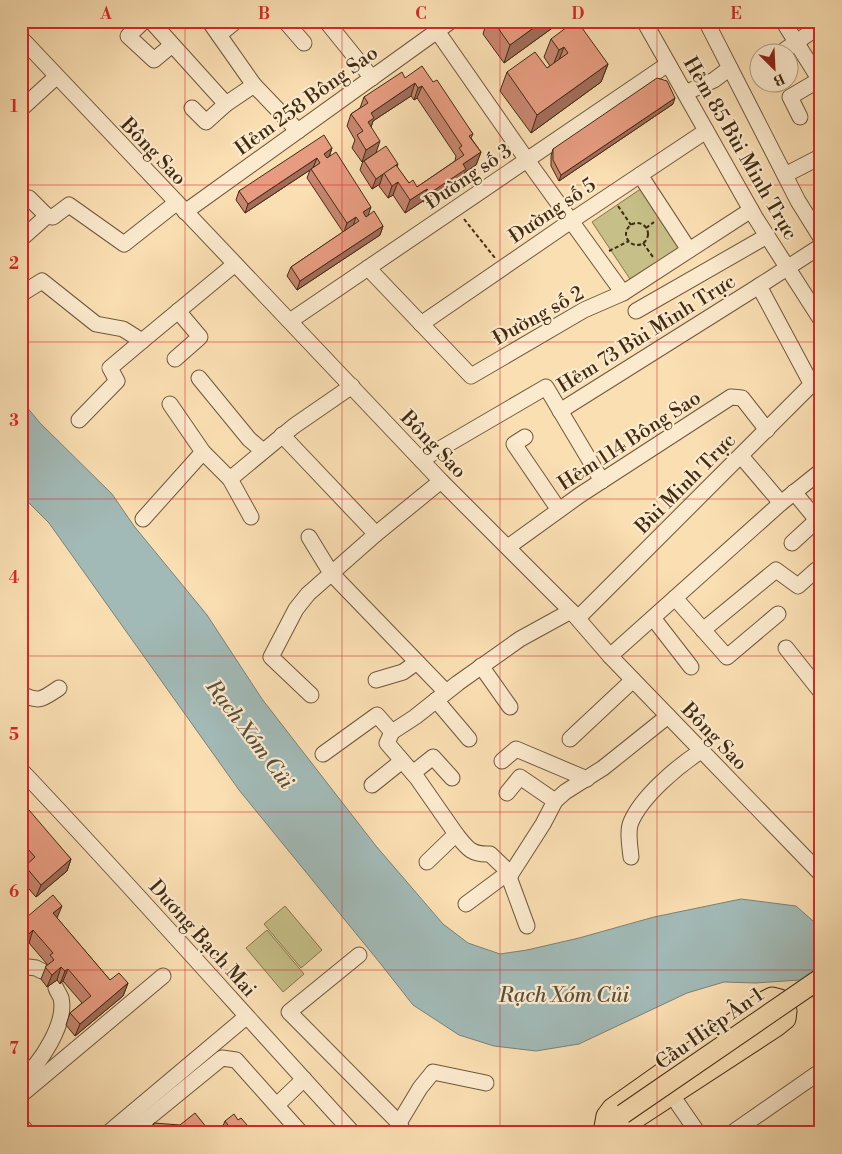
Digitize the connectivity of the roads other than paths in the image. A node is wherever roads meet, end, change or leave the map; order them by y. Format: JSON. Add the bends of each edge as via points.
{"nodes":[{"id":1,"x":144,"y":21,"type":"edge"},
{"id":2,"x":151,"y":21,"type":"edge"},
{"id":3,"x":209,"y":21,"type":"edge"},
{"id":4,"x":236,"y":21,"type":"edge"},
{"id":5,"x":286,"y":21,"type":"edge"},
{"id":6,"x":326,"y":21,"type":"edge"},
{"id":7,"x":451,"y":21,"type":"edge"},
{"id":8,"x":644,"y":21,"type":"edge"},
{"id":9,"x":706,"y":21,"type":"edge"},
{"id":10,"x":783,"y":21,"type":"edge"},
{"id":11,"x":821,"y":25,"type":"edge"},
{"id":12,"x":433,"y":26,"type":"edge"},
{"id":13,"x":219,"y":35,"type":"junction"},
{"id":14,"x":21,"y":38,"type":"edge"},
{"id":15,"x":796,"y":42,"type":"joint"},
{"id":16,"x":304,"y":43,"type":"dead end"},
{"id":17,"x":172,"y":45,"type":"junction"},
{"id":18,"x":800,"y":48,"type":"edge"},
{"id":19,"x":668,"y":64,"type":"junction"},
{"id":20,"x":730,"y":68,"type":"junction"},
{"id":21,"x":56,"y":77,"type":"junction"},
{"id":22,"x":372,"y":78,"type":"junction"},
{"id":23,"x":820,"y":81,"type":"edge"},
{"id":24,"x":254,"y":85,"type":"junction"},
{"id":25,"x":685,"y":93,"type":"junction"},
{"id":26,"x":226,"y":104,"type":"junction"},
{"id":27,"x":192,"y":108,"type":"dead end"},
{"id":28,"x":21,"y":109,"type":"edge"},
{"id":29,"x":800,"y":118,"type":"dead end"},
{"id":30,"x":298,"y":131,"type":"junction"},
{"id":31,"x":706,"y":131,"type":"junction"},
{"id":32,"x":818,"y":158,"type":"dead end"},
{"id":33,"x":527,"y":160,"type":"junction"},
{"id":34,"x":640,"y":175,"type":"junction"},
{"id":35,"x":785,"y":175,"type":"junction"},
{"id":36,"x":21,"y":198,"type":"edge"},
{"id":37,"x":180,"y":208,"type":"junction"},
{"id":38,"x":752,"y":210,"type":"junction"},
{"id":39,"x":47,"y":216,"type":"junction"},
{"id":40,"x":571,"y":221,"type":"junction"},
{"id":41,"x":767,"y":236,"type":"junction"},
{"id":42,"x":21,"y":238,"type":"edge"},
{"id":43,"x":821,"y":238,"type":"edge"},
{"id":44,"x":821,"y":246,"type":"edge"},
{"id":45,"x":689,"y":250,"type":"junction"},
{"id":46,"x":235,"y":264,"type":"junction"},
{"id":47,"x":368,"y":268,"type":"junction"},
{"id":48,"x":788,"y":268,"type":"junction"},
{"id":49,"x":759,"y":286,"type":"junction"},
{"id":50,"x":24,"y":287,"type":"edge"},
{"id":51,"x":623,"y":293,"type":"junction"},
{"id":52,"x":178,"y":311,"type":"junction"},
{"id":53,"x":636,"y":311,"type":"dead end"},
{"id":54,"x":821,"y":320,"type":"edge"},
{"id":55,"x":290,"y":321,"type":"junction"},
{"id":56,"x":421,"y":324,"type":"junction"},
{"id":57,"x":142,"y":341,"type":"junction"},
{"id":58,"x":176,"y":359,"type":"dead end"},
{"id":59,"x":199,"y":378,"type":"dead end"},
{"id":60,"x":816,"y":380,"type":"edge"},
{"id":61,"x":352,"y":386,"type":"junction"},
{"id":62,"x":170,"y":404,"type":"dead end"},
{"id":63,"x":560,"y":411,"type":"junction"},
{"id":64,"x":79,"y":420,"type":"dead end"},
{"id":65,"x":767,"y":430,"type":"junction"},
{"id":66,"x":282,"y":435,"type":"junction"},
{"id":67,"x":525,"y":437,"type":"dead end"},
{"id":68,"x":263,"y":451,"type":"junction"},
{"id":69,"x":203,"y":452,"type":"junction"},
{"id":70,"x":741,"y":456,"type":"junction"},
{"id":71,"x":420,"y":460,"type":"junction"},
{"id":72,"x":821,"y":471,"type":"edge"},
{"id":73,"x":230,"y":479,"type":"junction"},
{"id":74,"x":441,"y":481,"type":"junction"},
{"id":75,"x":602,"y":481,"type":"junction"},
{"id":76,"x":794,"y":492,"type":"junction"},
{"id":77,"x":781,"y":503,"type":"junction"},
{"id":78,"x":559,"y":510,"type":"junction"},
{"id":79,"x":252,"y":517,"type":"dead end"},
{"id":80,"x":143,"y":519,"type":"dead end"},
{"id":81,"x":376,"y":534,"type":"junction"},
{"id":82,"x":309,"y":537,"type":"dead end"},
{"id":83,"x":792,"y":543,"type":"dead end"},
{"id":84,"x":508,"y":548,"type":"junction"},
{"id":85,"x":816,"y":570,"type":"dead end"},
{"id":86,"x":331,"y":573,"type":"junction"},
{"id":87,"x":675,"y":598,"type":"junction"},
{"id":88,"x":574,"y":614,"type":"junction"},
{"id":89,"x":778,"y":614,"type":"dead end"},
{"id":90,"x":653,"y":618,"type":"junction"},
{"id":91,"x":703,"y":630,"type":"junction"},
{"id":92,"x":786,"y":648,"type":"dead end"},
{"id":93,"x":610,"y":656,"type":"junction"},
{"id":94,"x":417,"y":662,"type":"junction"},
{"id":95,"x":482,"y":666,"type":"junction"},
{"id":96,"x":691,"y":667,"type":"dead end"},
{"id":97,"x":376,"y":680,"type":"dead end"},
{"id":98,"x":633,"y":680,"type":"junction"},
{"id":99,"x":59,"y":688,"type":"dead end"},
{"id":100,"x":821,"y":692,"type":"edge"},
{"id":101,"x":21,"y":694,"type":"edge"},
{"id":102,"x":311,"y":695,"type":"dead end"},
{"id":103,"x":441,"y":696,"type":"junction"},
{"id":104,"x":510,"y":707,"type":"dead end"},
{"id":105,"x":668,"y":716,"type":"junction"},
{"id":106,"x":392,"y":732,"type":"junction"},
{"id":107,"x":469,"y":739,"type":"dead end"},
{"id":108,"x":570,"y":739,"type":"dead end"},
{"id":109,"x":701,"y":750,"type":"junction"},
{"id":110,"x":323,"y":754,"type":"dead end"},
{"id":111,"x":402,"y":760,"type":"junction"},
{"id":112,"x":502,"y":761,"type":"dead end"},
{"id":113,"x":21,"y":770,"type":"edge"},
{"id":114,"x":413,"y":773,"type":"junction"},
{"id":115,"x":452,"y":778,"type":"dead end"},
{"id":116,"x":587,"y":779,"type":"junction"},
{"id":117,"x":372,"y":785,"type":"dead end"},
{"id":118,"x":507,"y":793,"type":"dead end"},
{"id":119,"x":555,"y":801,"type":"junction"},
{"id":120,"x":456,"y":834,"type":"junction"},
{"id":121,"x":631,"y":857,"type":"dead end"},
{"id":122,"x":427,"y":862,"type":"dead end"},
{"id":123,"x":820,"y":873,"type":"edge"},
{"id":124,"x":510,"y":875,"type":"junction"},
{"id":125,"x":466,"y":904,"type":"dead end"},
{"id":126,"x":527,"y":926,"type":"dead end"},
{"id":127,"x":359,"y":954,"type":"dead end"},
{"id":128,"x":21,"y":966,"type":"edge"},
{"id":129,"x":42,"y":971,"type":"dead end"},
{"id":130,"x":163,"y":976,"type":"dead end"},
{"id":131,"x":821,"y":978,"type":"edge"},
{"id":132,"x":56,"y":988,"type":"dead end"},
{"id":133,"x":246,"y":1017,"type":"junction"},
{"id":134,"x":821,"y":1070,"type":"edge"},
{"id":135,"x":21,"y":1079,"type":"edge"},
{"id":136,"x":304,"y":1079,"type":"junction"},
{"id":137,"x":486,"y":1084,"type":"dead end"},
{"id":138,"x":21,"y":1095,"type":"edge"},
{"id":139,"x":678,"y":1104,"type":"dead end"},
{"id":140,"x":277,"y":1105,"type":"junction"},
{"id":141,"x":21,"y":1125,"type":"edge"},
{"id":142,"x":402,"y":1128,"type":"edge"},
{"id":143,"x":602,"y":1131,"type":"edge"},
{"id":144,"x":28,"y":1133,"type":"edge"},
{"id":145,"x":108,"y":1133,"type":"edge"},
{"id":146,"x":130,"y":1133,"type":"edge"},
{"id":147,"x":301,"y":1133,"type":"edge"},
{"id":148,"x":353,"y":1133,"type":"edge"},
{"id":149,"x":698,"y":1133,"type":"edge"},
{"id":150,"x":732,"y":1133,"type":"edge"}],
"edges":[{"from":1,"to":17,"type":"street","via":[[128,36],[154,60]]},
{"from":2,"to":17,"type":"street"},
{"from":3,"to":13,"type":"street"},
{"from":4,"to":13,"type":"street"},
{"from":5,"to":16,"type":"street"},
{"from":6,"to":22,"type":"street"},
{"from":7,"to":12,"type":"street","name":"Hẻm 258 Bông Sao"},
{"from":8,"to":19,"type":"street","name":"Hẻm 85 Bùi Minh Trực"},
{"from":9,"to":20,"type":"street"},
{"from":10,"to":15,"type":"street"},
{"from":11,"to":15,"type":"street"},
{"from":12,"to":22,"type":"street","name":"Hẻm 258 Bông Sao"},
{"from":12,"to":33,"type":"street"},
{"from":13,"to":24,"type":"street"},
{"from":14,"to":21,"type":"street","name":"Bông Sao"},
{"from":17,"to":26,"type":"street"},
{"from":18,"to":23,"type":"street"},
{"from":19,"to":25,"type":"street","name":"Hẻm 85 Bùi Minh Trực"},
{"from":19,"to":33,"type":"street","name":"Đường số 3"},
{"from":20,"to":25,"type":"street","via":[[714,80]]},
{"from":20,"to":35,"type":"street"},
{"from":21,"to":28,"type":"street"},
{"from":21,"to":37,"type":"street","name":"Bông Sao"},
{"from":22,"to":30,"type":"street","name":"Hẻm 258 Bông Sao"},
{"from":23,"to":29,"type":"street","via":[[790,97]]},
{"from":24,"to":26,"type":"street"},
{"from":24,"to":30,"type":"street"},
{"from":25,"to":31,"type":"street","name":"Hẻm 85 Bùi Minh Trực"},
{"from":26,"to":27,"type":"street","via":[[206,122]]},
{"from":30,"to":37,"type":"street","name":"Hẻm 258 Bông Sao"},
{"from":31,"to":34,"type":"street","name":"Đường số 5"},
{"from":31,"to":38,"type":"street","name":"Hẻm 85 Bùi Minh Trực"},
{"from":32,"to":35,"type":"street"},
{"from":33,"to":40,"type":"street"},
{"from":33,"to":47,"type":"street","name":"Đường số 3"},
{"from":34,"to":40,"type":"street","name":"Đường số 5"},
{"from":34,"to":45,"type":"street"},
{"from":35,"to":43,"type":"street"},
{"from":36,"to":39,"type":"street","via":[[29,198]]},
{"from":37,"to":39,"type":"street","name":"Hẻm 258 Bông Sao","via":[[124,244],[69,205],[53,217]]},
{"from":37,"to":46,"type":"street","name":"Bông Sao"},
{"from":38,"to":41,"type":"street","name":"Hẻm 85 Bùi Minh Trực"},
{"from":38,"to":45,"type":"street","name":"Đường số 2"},
{"from":39,"to":42,"type":"street"},
{"from":40,"to":51,"type":"street"},
{"from":40,"to":56,"type":"street","name":"Đường số 5"},
{"from":41,"to":48,"type":"street","name":"Hẻm 85 Bùi Minh Trực"},
{"from":41,"to":53,"type":"street"},
{"from":44,"to":48,"type":"street"},
{"from":45,"to":51,"type":"street","name":"Đường số 2"},
{"from":46,"to":52,"type":"street"},
{"from":46,"to":55,"type":"street","name":"Bông Sao"},
{"from":47,"to":55,"type":"street","name":"Đường số 3"},
{"from":47,"to":56,"type":"street","name":"Đường số 2"},
{"from":48,"to":49,"type":"street"},
{"from":48,"to":54,"type":"street","name":"Hẻm 85 Bùi Minh Trực"},
{"from":49,"to":60,"type":"street","name":"Hẻm 73 Bùi Minh Trực"},
{"from":49,"to":63,"type":"street","name":"Hẻm 73 Bùi Minh Trực"},
{"from":50,"to":57,"type":"street","via":[[42,281],[96,324],[123,329]]},
{"from":51,"to":56,"type":"street","name":"Đường số 2","via":[[584,310],[471,376]]},
{"from":52,"to":57,"type":"street"},
{"from":52,"to":58,"type":"street","via":[[200,337]]},
{"from":55,"to":61,"type":"street","name":"Bông Sao"},
{"from":57,"to":64,"type":"street","via":[[110,368],[117,381]]},
{"from":59,"to":68,"type":"street","via":[[249,439]]},
{"from":60,"to":65,"type":"street","name":"Bùi Minh Trực"},
{"from":61,"to":66,"type":"street"},
{"from":61,"to":71,"type":"street","name":"Bông Sao"},
{"from":62,"to":69,"type":"street"},
{"from":63,"to":71,"type":"street","via":[[546,387]]},
{"from":63,"to":75,"type":"street"},
{"from":65,"to":70,"type":"street","name":"Bùi Minh Trực"},
{"from":65,"to":75,"type":"street","name":"Hẻm 114 Bông Sao","via":[[742,398],[731,397]]},
{"from":66,"to":68,"type":"street"},
{"from":66,"to":81,"type":"street"},
{"from":67,"to":78,"type":"street","via":[[514,444]]},
{"from":68,"to":73,"type":"street"},
{"from":69,"to":73,"type":"street"},
{"from":69,"to":80,"type":"street"},
{"from":70,"to":77,"type":"street"},
{"from":70,"to":88,"type":"street","name":"Bùi Minh Trực"},
{"from":71,"to":74,"type":"street","name":"Bông Sao"},
{"from":72,"to":76,"type":"street"},
{"from":73,"to":79,"type":"street"},
{"from":74,"to":81,"type":"street"},
{"from":74,"to":84,"type":"street","name":"Bông Sao"},
{"from":75,"to":78,"type":"street","name":"Hẻm 114 Bông Sao"},
{"from":76,"to":77,"type":"street"},
{"from":76,"to":83,"type":"street","via":[[817,520]]},
{"from":77,"to":87,"type":"street"},
{"from":78,"to":84,"type":"street","name":"Hẻm 114 Bông Sao"},
{"from":81,"to":86,"type":"street"},
{"from":82,"to":86,"type":"street"},
{"from":84,"to":88,"type":"street","name":"Bông Sao"},
{"from":85,"to":91,"type":"street","via":[[798,586],[776,570]]},
{"from":86,"to":94,"type":"street"},
{"from":86,"to":102,"type":"street","via":[[296,609],[271,657]]},
{"from":87,"to":90,"type":"street"},
{"from":87,"to":91,"type":"street"},
{"from":88,"to":93,"type":"street","name":"Bông Sao"},
{"from":88,"to":95,"type":"street","name":"Bùi Minh Trực","via":[[520,639]]},
{"from":89,"to":91,"type":"street","via":[[727,657]]},
{"from":90,"to":93,"type":"street"},
{"from":90,"to":96,"type":"street"},
{"from":92,"to":100,"type":"street"},
{"from":93,"to":98,"type":"street","name":"Bông Sao"},
{"from":94,"to":97,"type":"street","via":[[403,672]]},
{"from":94,"to":103,"type":"street"},
{"from":95,"to":103,"type":"street","name":"Bùi Minh Trực"},
{"from":95,"to":104,"type":"street"},
{"from":98,"to":105,"type":"street","name":"Bông Sao"},
{"from":98,"to":108,"type":"street"},
{"from":99,"to":101,"type":"street","via":[[37,700]]},
{"from":103,"to":106,"type":"street","name":"Bùi Minh Trực"},
{"from":103,"to":107,"type":"street"},
{"from":105,"to":109,"type":"street","name":"Bông Sao"},
{"from":105,"to":116,"type":"street"},
{"from":106,"to":110,"type":"street","via":[[377,715]]},
{"from":106,"to":111,"type":"street","via":[[388,743]]},
{"from":109,"to":121,"type":"street","via":[[680,765],[642,804],[630,824]]},
{"from":109,"to":123,"type":"street","name":"Bông Sao"},
{"from":111,"to":114,"type":"street"},
{"from":111,"to":117,"type":"street"},
{"from":112,"to":116,"type":"street","via":[[516,748]]},
{"from":113,"to":133,"type":"street","name":"Dương Bạch Mai","via":[[180,940]]},
{"from":114,"to":115,"type":"street","via":[[433,757]]},
{"from":114,"to":120,"type":"street"},
{"from":116,"to":119,"type":"street"},
{"from":118,"to":119,"type":"street","via":[[520,777]]},
{"from":119,"to":124,"type":"street"},
{"from":120,"to":122,"type":"street"},
{"from":120,"to":124,"type":"street","via":[[474,854],[490,854]]},
{"from":124,"to":125,"type":"street"},
{"from":124,"to":126,"type":"street"},
{"from":127,"to":142,"type":"street","via":[[289,1012]]},
{"from":128,"to":129,"type":"street"},
{"from":130,"to":138,"type":"street"},
{"from":131,"to":143,"type":"main road","name":"Cầu Hiệp Ân 1","bridge":true},
{"from":132,"to":135,"type":"street","via":[[61,1004],[53,1037],[44,1055]]},
{"from":133,"to":136,"type":"street","name":"Dương Bạch Mai"},
{"from":133,"to":145,"type":"street"},
{"from":134,"to":150,"type":"street"},
{"from":136,"to":140,"type":"street"},
{"from":136,"to":148,"type":"street","name":"Dương Bạch Mai"},
{"from":137,"to":142,"type":"street","via":[[433,1072],[420,1088]]},
{"from":139,"to":149,"type":"street"},
{"from":140,"to":146,"type":"street","via":[[236,1060],[222,1058]]},
{"from":140,"to":147,"type":"street"},
{"from":141,"to":144,"type":"street"},
{"from":143,"to":143,"type":"main road","via":[[626,1125],[776,1027],[786,1019],[787,1011],[780,998],[772,997],[762,1002],[612,1108]]}]}
